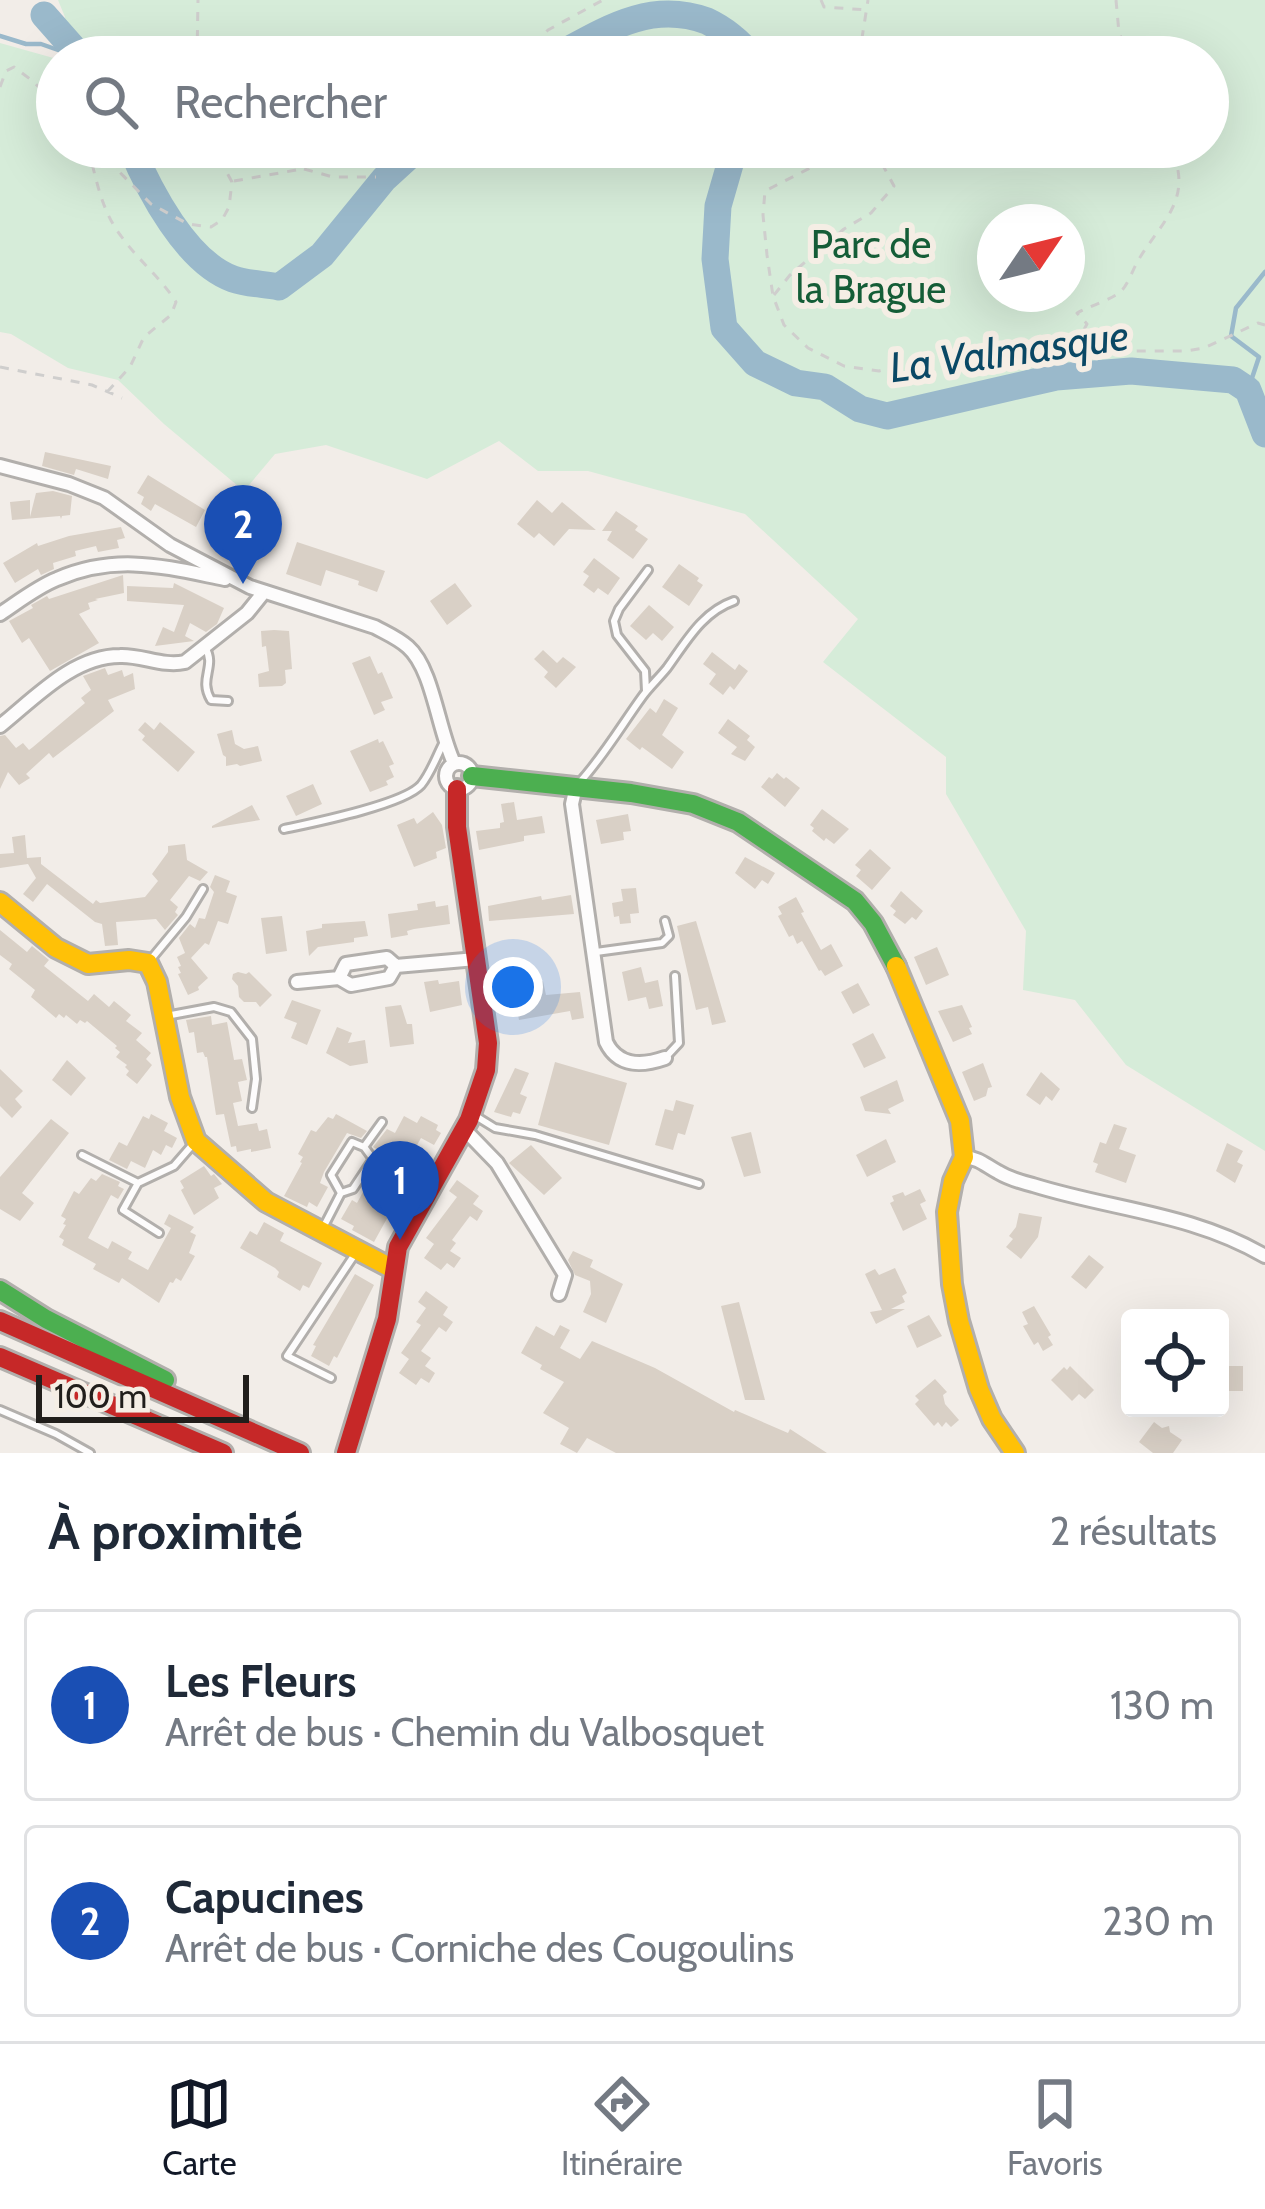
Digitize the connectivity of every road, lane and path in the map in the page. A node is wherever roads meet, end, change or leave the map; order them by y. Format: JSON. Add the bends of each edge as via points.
{"nodes":[{"id":1,"x":198,"y":0,"type":"edge"},
{"id":2,"x":603,"y":0,"type":"edge"},
{"id":3,"x":821,"y":0,"type":"edge"},
{"id":4,"x":868,"y":0,"type":"edge"},
{"id":5,"x":1116,"y":0,"type":"edge"},
{"id":6,"x":866,"y":10,"type":"junction"},
{"id":7,"x":197,"y":36,"type":"edge"},
{"id":8,"x":542,"y":36,"type":"edge"},
{"id":9,"x":862,"y":36,"type":"edge"},
{"id":10,"x":1121,"y":36,"type":"edge"},
{"id":11,"x":36,"y":84,"type":"edge"},
{"id":12,"x":0,"y":87,"type":"edge"},
{"id":13,"x":95,"y":168,"type":"edge"},
{"id":14,"x":114,"y":168,"type":"edge"},
{"id":15,"x":224,"y":168,"type":"edge"},
{"id":16,"x":810,"y":168,"type":"edge"},
{"id":17,"x":884,"y":168,"type":"edge"},
{"id":18,"x":1176,"y":168,"type":"edge"},
{"id":19,"x":302,"y":169,"type":"joint"},
{"id":20,"x":376,"y":176,"type":"dead end"},
{"id":21,"x":232,"y":182,"type":"junction"},
{"id":22,"x":773,"y":296,"type":"junction"},
{"id":23,"x":1265,"y":325,"type":"edge"},
{"id":24,"x":1040,"y":360,"type":"junction"},
{"id":25,"x":0,"y":367,"type":"edge"},
{"id":26,"x":108,"y":391,"type":"junction"},
{"id":27,"x":122,"y":398,"type":"dead end"},
{"id":28,"x":0,"y":466,"type":"edge"},
{"id":29,"x":199,"y":568,"type":"junction"},
{"id":30,"x":647,"y":570,"type":"dead end"},
{"id":31,"x":264,"y":592,"type":"junction"},
{"id":32,"x":734,"y":602,"type":"dead end"},
{"id":33,"x":0,"y":614,"type":"edge"},
{"id":34,"x":205,"y":646,"type":"junction"},
{"id":35,"x":646,"y":691,"type":"junction"},
{"id":36,"x":228,"y":700,"type":"dead end"},
{"id":37,"x":0,"y":726,"type":"edge"},
{"id":38,"x":444,"y":742,"type":"junction"},
{"id":39,"x":454,"y":763,"type":"junction"},
{"id":40,"x":472,"y":776,"type":"junction"},
{"id":41,"x":576,"y":786,"type":"junction"},
{"id":42,"x":457,"y":789,"type":"junction"},
{"id":43,"x":284,"y":829,"type":"dead end"},
{"id":44,"x":203,"y":889,"type":"dead end"},
{"id":45,"x":0,"y":902,"type":"edge"},
{"id":46,"x":664,"y":921,"type":"dead end"},
{"id":47,"x":593,"y":952,"type":"junction"},
{"id":48,"x":476,"y":959,"type":"junction"},
{"id":49,"x":148,"y":963,"type":"junction"},
{"id":50,"x":396,"y":966,"type":"junction"},
{"id":51,"x":675,"y":976,"type":"dead end"},
{"id":52,"x":339,"y":978,"type":"junction"},
{"id":53,"x":296,"y":982,"type":"dead end"},
{"id":54,"x":165,"y":1016,"type":"junction"},
{"id":55,"x":665,"y":1058,"type":"joint"},
{"id":56,"x":252,"y":1108,"type":"dead end"},
{"id":57,"x":467,"y":1121,"type":"junction"},
{"id":58,"x":382,"y":1122,"type":"dead end"},
{"id":59,"x":196,"y":1141,"type":"junction"},
{"id":60,"x":364,"y":1147,"type":"junction"},
{"id":61,"x":82,"y":1155,"type":"dead end"},
{"id":62,"x":964,"y":1157,"type":"junction"},
{"id":63,"x":138,"y":1183,"type":"junction"},
{"id":64,"x":698,"y":1184,"type":"dead end"},
{"id":65,"x":341,"y":1193,"type":"junction"},
{"id":66,"x":322,"y":1229,"type":"junction"},
{"id":67,"x":159,"y":1233,"type":"dead end"},
{"id":68,"x":359,"y":1248,"type":"junction"},
{"id":69,"x":1265,"y":1256,"type":"edge"},
{"id":70,"x":393,"y":1269,"type":"junction"},
{"id":71,"x":0,"y":1290,"type":"edge"},
{"id":72,"x":559,"y":1294,"type":"dead end"},
{"id":73,"x":0,"y":1321,"type":"edge"},
{"id":74,"x":0,"y":1357,"type":"edge"},
{"id":75,"x":331,"y":1378,"type":"dead end"},
{"id":76,"x":0,"y":1410,"type":"edge"},
{"id":77,"x":258,"y":1435,"type":"junction"},
{"id":78,"x":90,"y":1453,"type":"edge"},
{"id":79,"x":224,"y":1453,"type":"edge"},
{"id":80,"x":300,"y":1453,"type":"edge"},
{"id":81,"x":346,"y":1453,"type":"edge"},
{"id":82,"x":1016,"y":1453,"type":"edge"}],
"edges":[{"from":1,"to":7,"type":"path"},
{"from":2,"to":8,"type":"path"},
{"from":3,"to":6,"type":"path","via":[[824,7]]},
{"from":4,"to":6,"type":"path"},
{"from":5,"to":10,"type":"path"},
{"from":6,"to":9,"type":"path"},
{"from":11,"to":12,"type":"path","via":[[14,68]]},
{"from":13,"to":26,"type":"path","via":[[118,234],[176,302]]},
{"from":14,"to":21,"type":"path","via":[[162,211],[211,227],[229,207]]},
{"from":15,"to":21,"type":"path"},
{"from":16,"to":22,"type":"path","via":[[765,190]]},
{"from":17,"to":22,"type":"path","via":[[894,186],[871,213]]},
{"from":18,"to":24,"type":"path","via":[[1169,218],[1122,291],[1077,313],[1087,324],[1081,335]]},
{"from":19,"to":20,"type":"path"},
{"from":19,"to":21,"type":"path"},
{"from":22,"to":24,"type":"path","via":[[784,325],[844,366],[879,371],[948,353],[976,363]]},
{"from":23,"to":24,"type":"path","via":[[1204,349]]},
{"from":25,"to":26,"type":"path"},
{"from":26,"to":27,"type":"path"},
{"from":28,"to":29,"type":"street","via":[[104,498]]},
{"from":29,"to":31,"type":"street"},
{"from":29,"to":33,"type":"street","via":[[93,568],[55,579]]},
{"from":30,"to":35,"type":"lane","via":[[614,621],[645,670]]},
{"from":31,"to":34,"type":"street"},
{"from":31,"to":38,"type":"street","via":[[375,627],[411,649]]},
{"from":32,"to":35,"type":"lane","via":[[697,627]]},
{"from":34,"to":36,"type":"lane","via":[[206,692]]},
{"from":34,"to":37,"type":"street","via":[[176,664],[120,656],[87,663]]},
{"from":35,"to":41,"type":"lane"},
{"from":38,"to":39,"type":"street"},
{"from":38,"to":43,"type":"lane","via":[[421,785],[407,794]]},
{"from":39,"to":40,"type":"street"},
{"from":39,"to":42,"type":"street","via":[[446,777]]},
{"from":40,"to":41,"type":"main road"},
{"from":40,"to":42,"type":"street"},
{"from":41,"to":47,"type":"street"},
{"from":41,"to":62,"type":"main road","via":[[694,804],[738,822],[855,901],[896,965],[960,1121]]},
{"from":42,"to":48,"type":"main road"},
{"from":44,"to":49,"type":"lane"},
{"from":45,"to":49,"type":"main road","via":[[88,964]]},
{"from":46,"to":47,"type":"lane","via":[[669,936],[662,943]]},
{"from":47,"to":55,"type":"street","via":[[611,1054],[644,1065]]},
{"from":48,"to":50,"type":"street"},
{"from":48,"to":57,"type":"main road","via":[[488,1069]]},
{"from":49,"to":54,"type":"main road"},
{"from":50,"to":52,"type":"street","via":[[389,978],[351,985]]},
{"from":50,"to":52,"type":"street","via":[[387,958],[346,964]]},
{"from":51,"to":55,"type":"lane","via":[[679,1043]]},
{"from":52,"to":53,"type":"street"},
{"from":54,"to":56,"type":"lane","via":[[214,1007],[231,1012],[252,1039]]},
{"from":54,"to":59,"type":"main road"},
{"from":57,"to":64,"type":"lane"},
{"from":57,"to":70,"type":"main road","via":[[400,1240]]},
{"from":57,"to":72,"type":"street","via":[[565,1275]]},
{"from":58,"to":60,"type":"lane"},
{"from":59,"to":63,"type":"lane","via":[[174,1166]]},
{"from":59,"to":66,"type":"main road","via":[[266,1202]]},
{"from":60,"to":65,"type":"lane","via":[[373,1159]]},
{"from":60,"to":65,"type":"lane","via":[[352,1142],[331,1175]]},
{"from":61,"to":63,"type":"lane"},
{"from":62,"to":69,"type":"street","via":[[1034,1186],[1173,1217]]},
{"from":62,"to":82,"type":"main road","via":[[950,1188],[953,1299],[987,1410]]},
{"from":63,"to":67,"type":"lane","via":[[123,1210]]},
{"from":65,"to":66,"type":"lane"},
{"from":66,"to":68,"type":"main road"},
{"from":68,"to":70,"type":"main road"},
{"from":68,"to":75,"type":"lane","via":[[287,1356]]},
{"from":70,"to":81,"type":"main road","via":[[388,1316]]},
{"from":71,"to":77,"type":"main road"},
{"from":73,"to":77,"type":"main road"},
{"from":74,"to":79,"type":"main road"},
{"from":76,"to":78,"type":"lane"},
{"from":77,"to":80,"type":"main road"}]}
